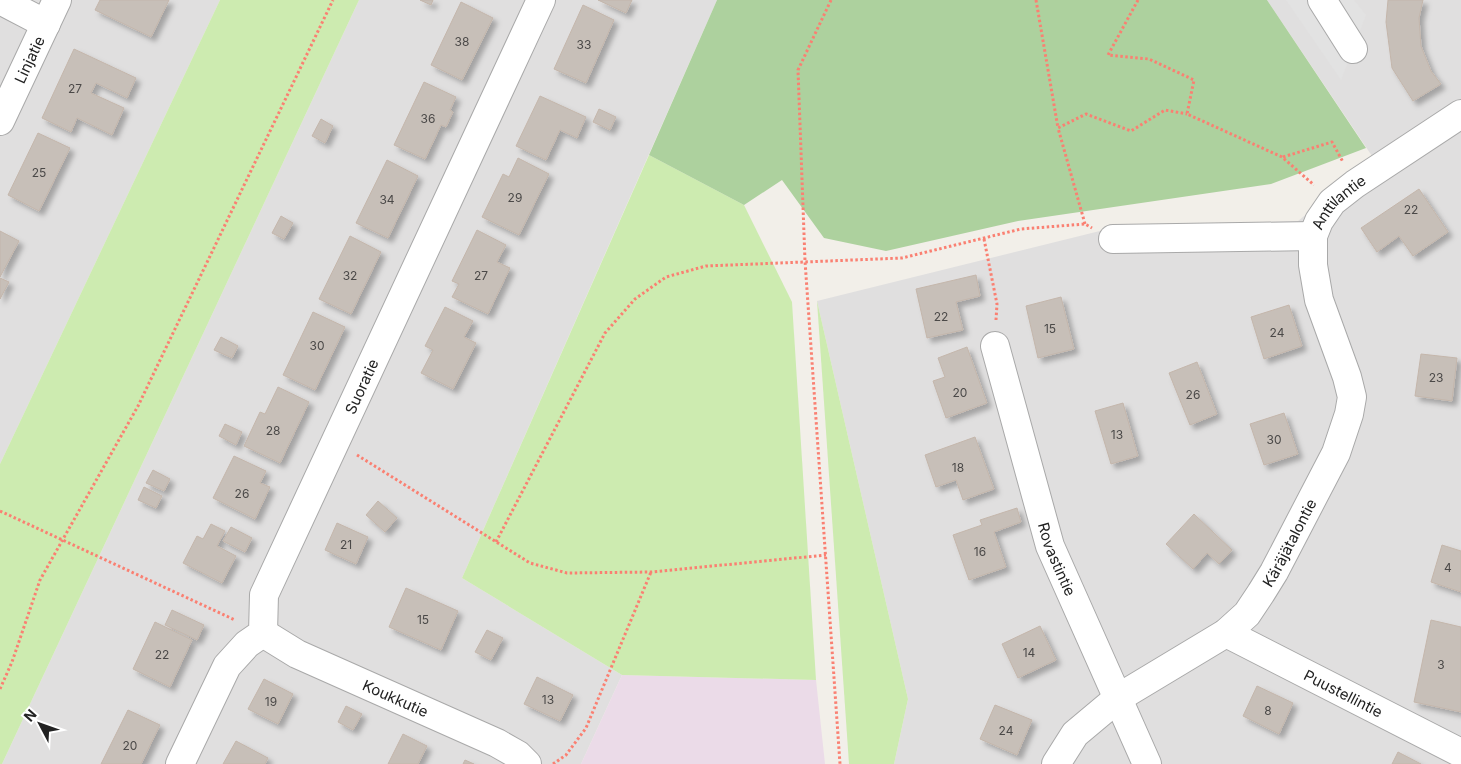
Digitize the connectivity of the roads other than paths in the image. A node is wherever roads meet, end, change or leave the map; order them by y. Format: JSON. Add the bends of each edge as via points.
{"nodes":[{"id":1,"x":0,"y":0,"type":"edge"},
{"id":2,"x":541,"y":0,"type":"edge"},
{"id":3,"x":1322,"y":0,"type":"edge"},
{"id":4,"x":52,"y":12,"type":"edge"},
{"id":5,"x":1353,"y":49,"type":"dead end"},
{"id":6,"x":1461,"y":114,"type":"edge"},
{"id":7,"x":0,"y":121,"type":"edge"},
{"id":8,"x":1313,"y":236,"type":"junction"},
{"id":9,"x":1113,"y":239,"type":"road end"},
{"id":10,"x":995,"y":346,"type":"road end"},
{"id":11,"x":264,"y":633,"type":"junction"},
{"id":12,"x":1226,"y":633,"type":"junction"},
{"id":13,"x":1118,"y":698,"type":"junction"},
{"id":14,"x":1461,"y":753,"type":"edge"},
{"id":15,"x":180,"y":764,"type":"edge"},
{"id":16,"x":527,"y":764,"type":"edge"},
{"id":17,"x":1056,"y":764,"type":"edge"},
{"id":18,"x":1147,"y":764,"type":"edge"}],
"edges":[{"from":1,"to":4,"type":"street"},
{"from":2,"to":11,"type":"street","name":"Suoratie","via":[[264,595]]},
{"from":3,"to":5,"type":"street"},
{"from":4,"to":7,"type":"street","name":"Linjatie"},
{"from":6,"to":8,"type":"street","name":"Anttilantie","via":[[1332,202]]},
{"from":8,"to":9,"type":"street","name":"Anttilantie"},
{"from":8,"to":12,"type":"street","name":"Käräjätalontie","via":[[1313,265],[1319,300],[1347,377],[1352,397],[1350,414],[1336,453],[1274,572],[1247,614]]},
{"from":10,"to":13,"type":"street","name":"Rovastintie","via":[[1050,546]]},
{"from":11,"to":15,"type":"street","via":[[247,644],[227,666]]},
{"from":11,"to":16,"type":"street","name":"Koukkutie","via":[[297,654],[497,743]]},
{"from":12,"to":13,"type":"street","name":"Käräjätalontie"},
{"from":12,"to":14,"type":"street","name":"Puustellintie"},
{"from":13,"to":17,"type":"street","name":"Käräjätalontie","via":[[1075,734]]},
{"from":13,"to":18,"type":"street","name":"Rovastintie"}]}
